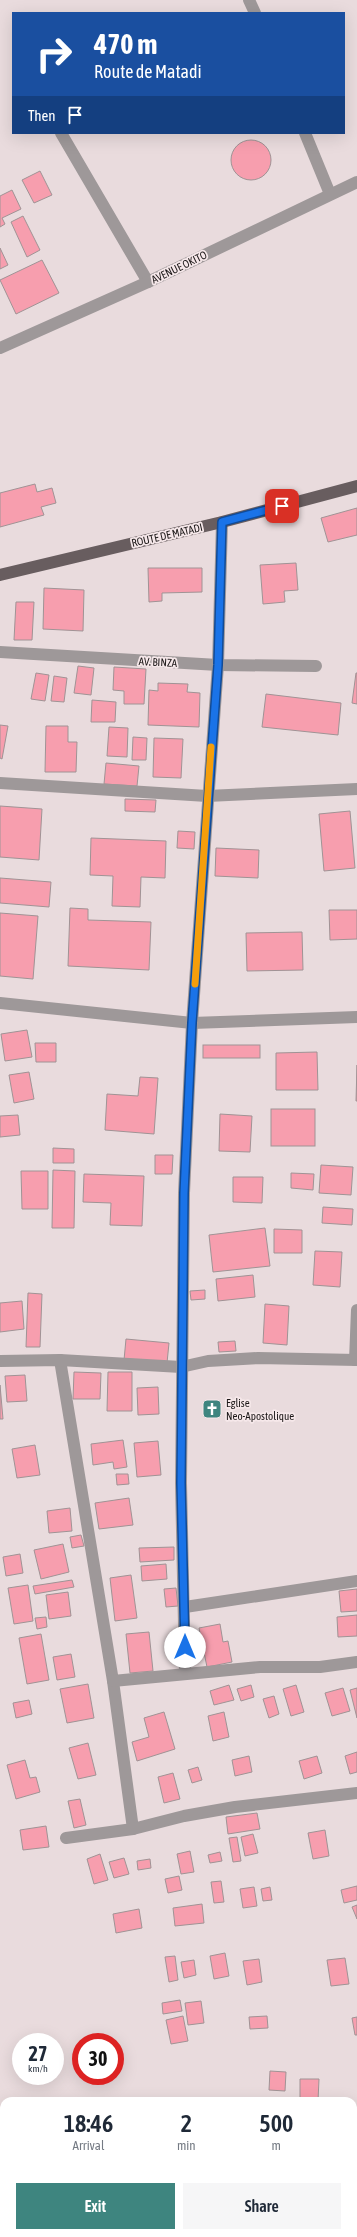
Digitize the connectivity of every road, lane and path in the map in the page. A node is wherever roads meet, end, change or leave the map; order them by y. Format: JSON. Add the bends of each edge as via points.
{"nodes":[{"id":1,"x":249,"y":0,"type":"edge"},
{"id":2,"x":254,"y":12,"type":"edge"},
{"id":3,"x":62,"y":134,"type":"edge"},
{"id":4,"x":305,"y":134,"type":"edge"},
{"id":5,"x":357,"y":182,"type":"edge"},
{"id":6,"x":330,"y":194,"type":"junction"},
{"id":7,"x":148,"y":282,"type":"junction"},
{"id":8,"x":0,"y":348,"type":"edge"},
{"id":9,"x":357,"y":486,"type":"edge"},
{"id":10,"x":222,"y":522,"type":"junction"},
{"id":11,"x":0,"y":575,"type":"edge"},
{"id":12,"x":0,"y":652,"type":"edge"},
{"id":13,"x":218,"y":665,"type":"junction"},
{"id":14,"x":316,"y":666,"type":"dead end"},
{"id":15,"x":0,"y":783,"type":"edge"},
{"id":16,"x":357,"y":789,"type":"edge"},
{"id":17,"x":207,"y":796,"type":"junction"},
{"id":18,"x":0,"y":1003,"type":"edge"},
{"id":19,"x":357,"y":1017,"type":"edge"},
{"id":20,"x":192,"y":1023,"type":"junction"},
{"id":21,"x":357,"y":1310,"type":"edge"},
{"id":22,"x":60,"y":1360,"type":"junction"},
{"id":23,"x":356,"y":1360,"type":"edge"},
{"id":24,"x":0,"y":1361,"type":"edge"},
{"id":25,"x":181,"y":1367,"type":"junction"},
{"id":26,"x":357,"y":1581,"type":"edge"},
{"id":27,"x":185,"y":1607,"type":"junction"},
{"id":28,"x":357,"y":1662,"type":"edge"},
{"id":29,"x":185,"y":1673,"type":"junction"},
{"id":30,"x":112,"y":1681,"type":"junction"},
{"id":31,"x":357,"y":1793,"type":"edge"},
{"id":32,"x":132,"y":1829,"type":"junction"},
{"id":33,"x":66,"y":1838,"type":"dead end"}],
"edges":[{"from":1,"to":2,"type":"street"},
{"from":3,"to":7,"type":"street"},
{"from":4,"to":6,"type":"street"},
{"from":5,"to":6,"type":"street","name":"AVENUE OKITO"},
{"from":6,"to":7,"type":"street","name":"AVENUE OKITO"},
{"from":7,"to":8,"type":"street","name":"AVENUE OKITO"},
{"from":9,"to":10,"type":"main road","name":"ROUTE DE MATADI"},
{"from":10,"to":11,"type":"main road","name":"ROUTE DE MATADI"},
{"from":10,"to":13,"type":"street"},
{"from":12,"to":13,"type":"street","name":"AV. BINZA"},
{"from":13,"to":14,"type":"street","name":"AV. BINZA"},
{"from":13,"to":17,"type":"street"},
{"from":15,"to":17,"type":"street"},
{"from":16,"to":17,"type":"street"},
{"from":17,"to":20,"type":"street"},
{"from":18,"to":20,"type":"street"},
{"from":19,"to":20,"type":"street"},
{"from":20,"to":25,"type":"street","via":[[184,1193]]},
{"from":21,"to":23,"type":"street"},
{"from":22,"to":24,"type":"street"},
{"from":22,"to":25,"type":"street"},
{"from":22,"to":30,"type":"street"},
{"from":23,"to":25,"type":"street","via":[[258,1358],[208,1361]]},
{"from":25,"to":27,"type":"street"},
{"from":26,"to":27,"type":"street"},
{"from":27,"to":29,"type":"street"},
{"from":28,"to":29,"type":"street","via":[[320,1667],[260,1667]]},
{"from":29,"to":30,"type":"street"},
{"from":30,"to":32,"type":"street"},
{"from":31,"to":32,"type":"street","via":[[184,1816]]},
{"from":32,"to":33,"type":"street"}]}
